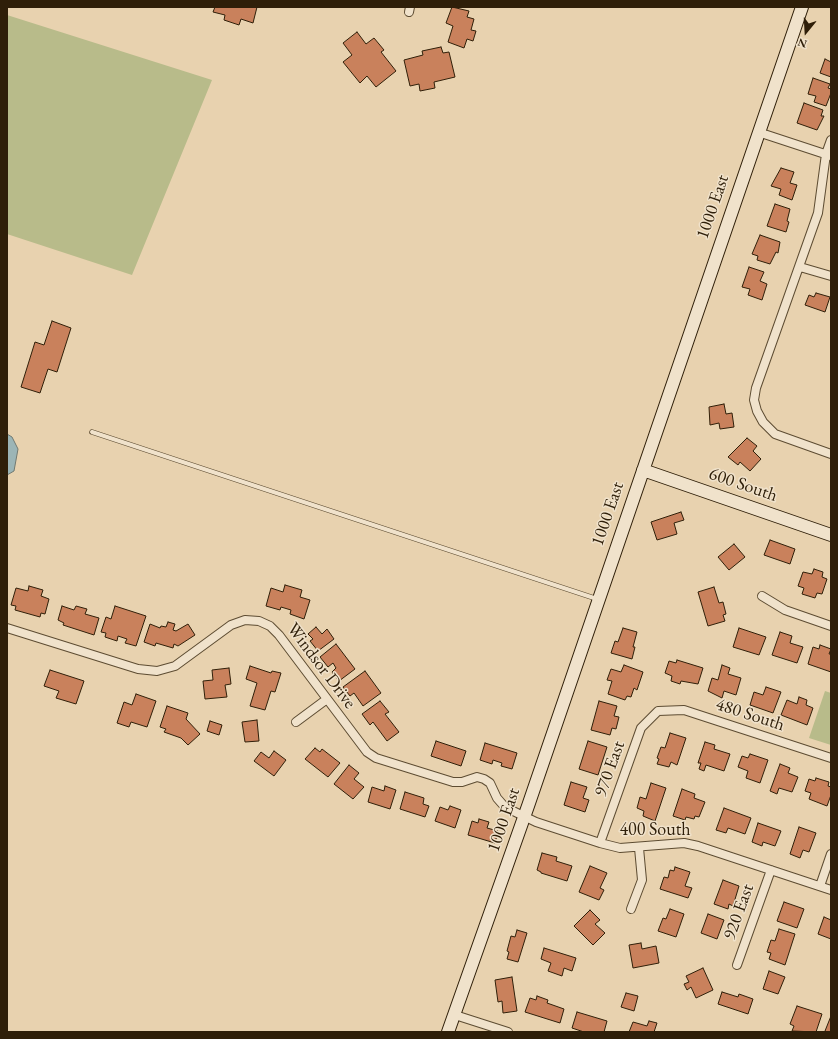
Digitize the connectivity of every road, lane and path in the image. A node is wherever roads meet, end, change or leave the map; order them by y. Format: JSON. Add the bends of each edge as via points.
{"nodes":[{"id":1,"x":802,"y":7,"type":"edge"},
{"id":2,"x":758,"y":132,"type":"junction"},
{"id":3,"x":831,"y":140,"type":"edge"},
{"id":4,"x":829,"y":155,"type":"edge"},
{"id":5,"x":800,"y":266,"type":"junction"},
{"id":6,"x":831,"y":276,"type":"edge"},
{"id":7,"x":92,"y":432,"type":"dead end"},
{"id":8,"x":831,"y":454,"type":"edge"},
{"id":9,"x":643,"y":470,"type":"junction"},
{"id":10,"x":831,"y":535,"type":"edge"},
{"id":11,"x":762,"y":596,"type":"dead end"},
{"id":12,"x":598,"y":600,"type":"junction"},
{"id":13,"x":831,"y":626,"type":"edge"},
{"id":14,"x":7,"y":628,"type":"edge"},
{"id":15,"x":327,"y":699,"type":"junction"},
{"id":16,"x":658,"y":711,"type":"joint"},
{"id":17,"x":296,"y":722,"type":"dead end"},
{"id":18,"x":831,"y":758,"type":"edge"},
{"id":19,"x":524,"y":816,"type":"junction"},
{"id":20,"x":600,"y":843,"type":"junction"},
{"id":21,"x":639,"y":848,"type":"junction"},
{"id":22,"x":831,"y":854,"type":"edge"},
{"id":23,"x":771,"y":870,"type":"junction"},
{"id":24,"x":820,"y":886,"type":"junction"},
{"id":25,"x":831,"y":890,"type":"edge"},
{"id":26,"x":632,"y":909,"type":"dead end"},
{"id":27,"x":737,"y":965,"type":"dead end"},
{"id":28,"x":455,"y":1015,"type":"junction"},
{"id":29,"x":448,"y":1032,"type":"edge"},
{"id":30,"x":508,"y":1032,"type":"edge"}],
"edges":[{"from":1,"to":2,"type":"street","name":"1000 East"},
{"from":2,"to":4,"type":"street"},
{"from":2,"to":9,"type":"street","name":"1000 East"},
{"from":3,"to":4,"type":"street"},
{"from":4,"to":5,"type":"street","via":[[818,212]]},
{"from":5,"to":6,"type":"street"},
{"from":5,"to":8,"type":"street","via":[[756,388],[754,400],[763,422],[775,434]]},
{"from":7,"to":12,"type":"lane"},
{"from":9,"to":10,"type":"street","name":"600 South"},
{"from":9,"to":12,"type":"street","name":"1000 East"},
{"from":11,"to":13,"type":"street","via":[[785,610]]},
{"from":12,"to":19,"type":"street","name":"1000 East"},
{"from":14,"to":15,"type":"street","name":"Windsor Drive","via":[[138,669],[157,672],[175,666],[231,625],[245,620],[259,621],[270,626],[279,635]]},
{"from":15,"to":17,"type":"street"},
{"from":15,"to":19,"type":"street","name":"Windsor Drive","via":[[367,752],[376,758],[453,782],[477,777],[484,779],[490,783],[504,806]]},
{"from":16,"to":18,"type":"street","name":"480 South","via":[[684,710]]},
{"from":16,"to":20,"type":"street","name":"970 East","via":[[641,728]]},
{"from":19,"to":20,"type":"street","name":"400 South"},
{"from":19,"to":28,"type":"street","name":"1000 East"},
{"from":20,"to":21,"type":"street","name":"400 South","via":[[620,848]]},
{"from":21,"to":23,"type":"street","name":"400 South","via":[[684,843]]},
{"from":21,"to":26,"type":"street","via":[[642,880]]},
{"from":22,"to":24,"type":"street"},
{"from":23,"to":24,"type":"street","name":"400 South"},
{"from":23,"to":27,"type":"street","name":"920 East"},
{"from":24,"to":25,"type":"street","name":"400 South"},
{"from":28,"to":29,"type":"street","name":"1000 East"},
{"from":28,"to":30,"type":"street"}]}
